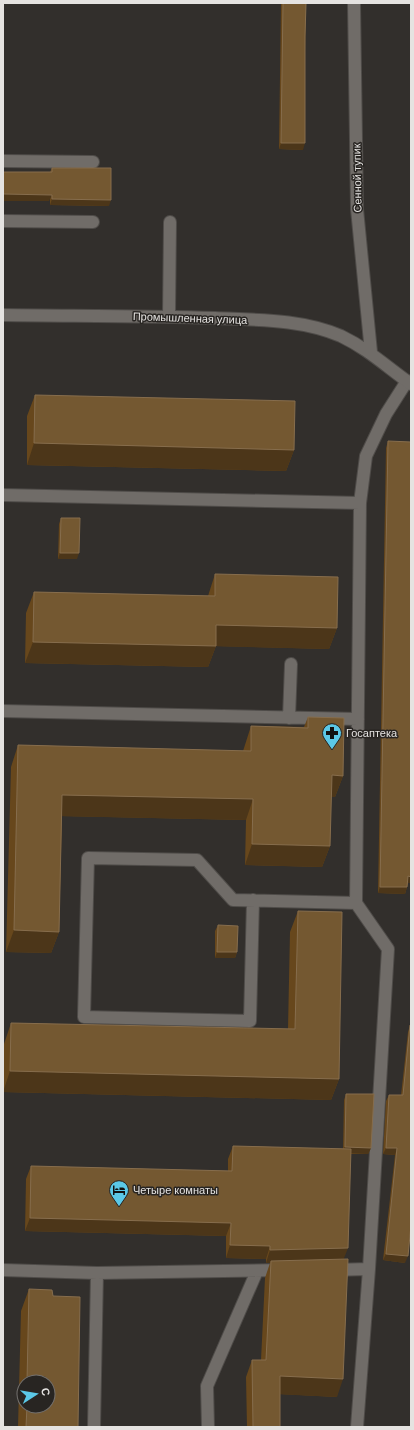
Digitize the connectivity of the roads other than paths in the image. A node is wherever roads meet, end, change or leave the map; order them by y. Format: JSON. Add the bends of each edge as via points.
{"nodes":[{"id":1,"x":354,"y":3,"type":"edge"},
{"id":2,"x":3,"y":161,"type":"edge"},
{"id":3,"x":93,"y":162,"type":"dead end"},
{"id":4,"x":3,"y":222,"type":"edge"},
{"id":5,"x":93,"y":222,"type":"dead end"},
{"id":6,"x":170,"y":222,"type":"dead end"},
{"id":7,"x":3,"y":315,"type":"edge"},
{"id":8,"x":169,"y":317,"type":"junction"},
{"id":9,"x":371,"y":352,"type":"junction"},
{"id":10,"x":409,"y":382,"type":"edge"},
{"id":11,"x":3,"y":495,"type":"edge"},
{"id":12,"x":360,"y":503,"type":"junction"},
{"id":13,"x":291,"y":664,"type":"dead end"},
{"id":14,"x":3,"y":711,"type":"edge"},
{"id":15,"x":290,"y":718,"type":"junction"},
{"id":16,"x":358,"y":720,"type":"junction"},
{"id":17,"x":253,"y":900,"type":"junction"},
{"id":18,"x":356,"y":902,"type":"junction"},
{"id":19,"x":369,"y":1269,"type":"junction"},
{"id":20,"x":3,"y":1270,"type":"edge"},
{"id":21,"x":257,"y":1270,"type":"junction"},
{"id":22,"x":294,"y":1270,"type":"edge"},
{"id":23,"x":317,"y":1270,"type":"edge"},
{"id":24,"x":98,"y":1273,"type":"junction"},
{"id":25,"x":94,"y":1427,"type":"edge"},
{"id":26,"x":208,"y":1427,"type":"edge"},
{"id":27,"x":357,"y":1427,"type":"edge"}],
"edges":[{"from":1,"to":9,"type":"main road","name":"Сенной тупик","via":[[357,209]]},
{"from":2,"to":3,"type":"main road"},
{"from":4,"to":5,"type":"main road"},
{"from":6,"to":8,"type":"main road"},
{"from":7,"to":8,"type":"main road","name":"Промышленная улица"},
{"from":8,"to":9,"type":"main road","name":"Промышленная улица","via":[[267,320],[306,326],[340,336]]},
{"from":9,"to":10,"type":"main road","name":"Промышленная улица"},
{"from":10,"to":12,"type":"main road","via":[[386,414],[366,456]]},
{"from":11,"to":12,"type":"main road"},
{"from":12,"to":16,"type":"main road"},
{"from":13,"to":15,"type":"main road"},
{"from":14,"to":15,"type":"main road"},
{"from":15,"to":16,"type":"main road"},
{"from":16,"to":18,"type":"main road"},
{"from":17,"to":17,"type":"main road","via":[[233,900],[197,860],[88,858],[84,1017],[250,1021]]},
{"from":17,"to":18,"type":"main road"},
{"from":18,"to":19,"type":"main road","via":[[388,949]]},
{"from":19,"to":23,"type":"main road"},
{"from":19,"to":27,"type":"main road"},
{"from":20,"to":24,"type":"main road"},
{"from":21,"to":22,"type":"main road"},
{"from":21,"to":24,"type":"main road"},
{"from":21,"to":26,"type":"main road","via":[[207,1386]]},
{"from":24,"to":25,"type":"main road"}]}
